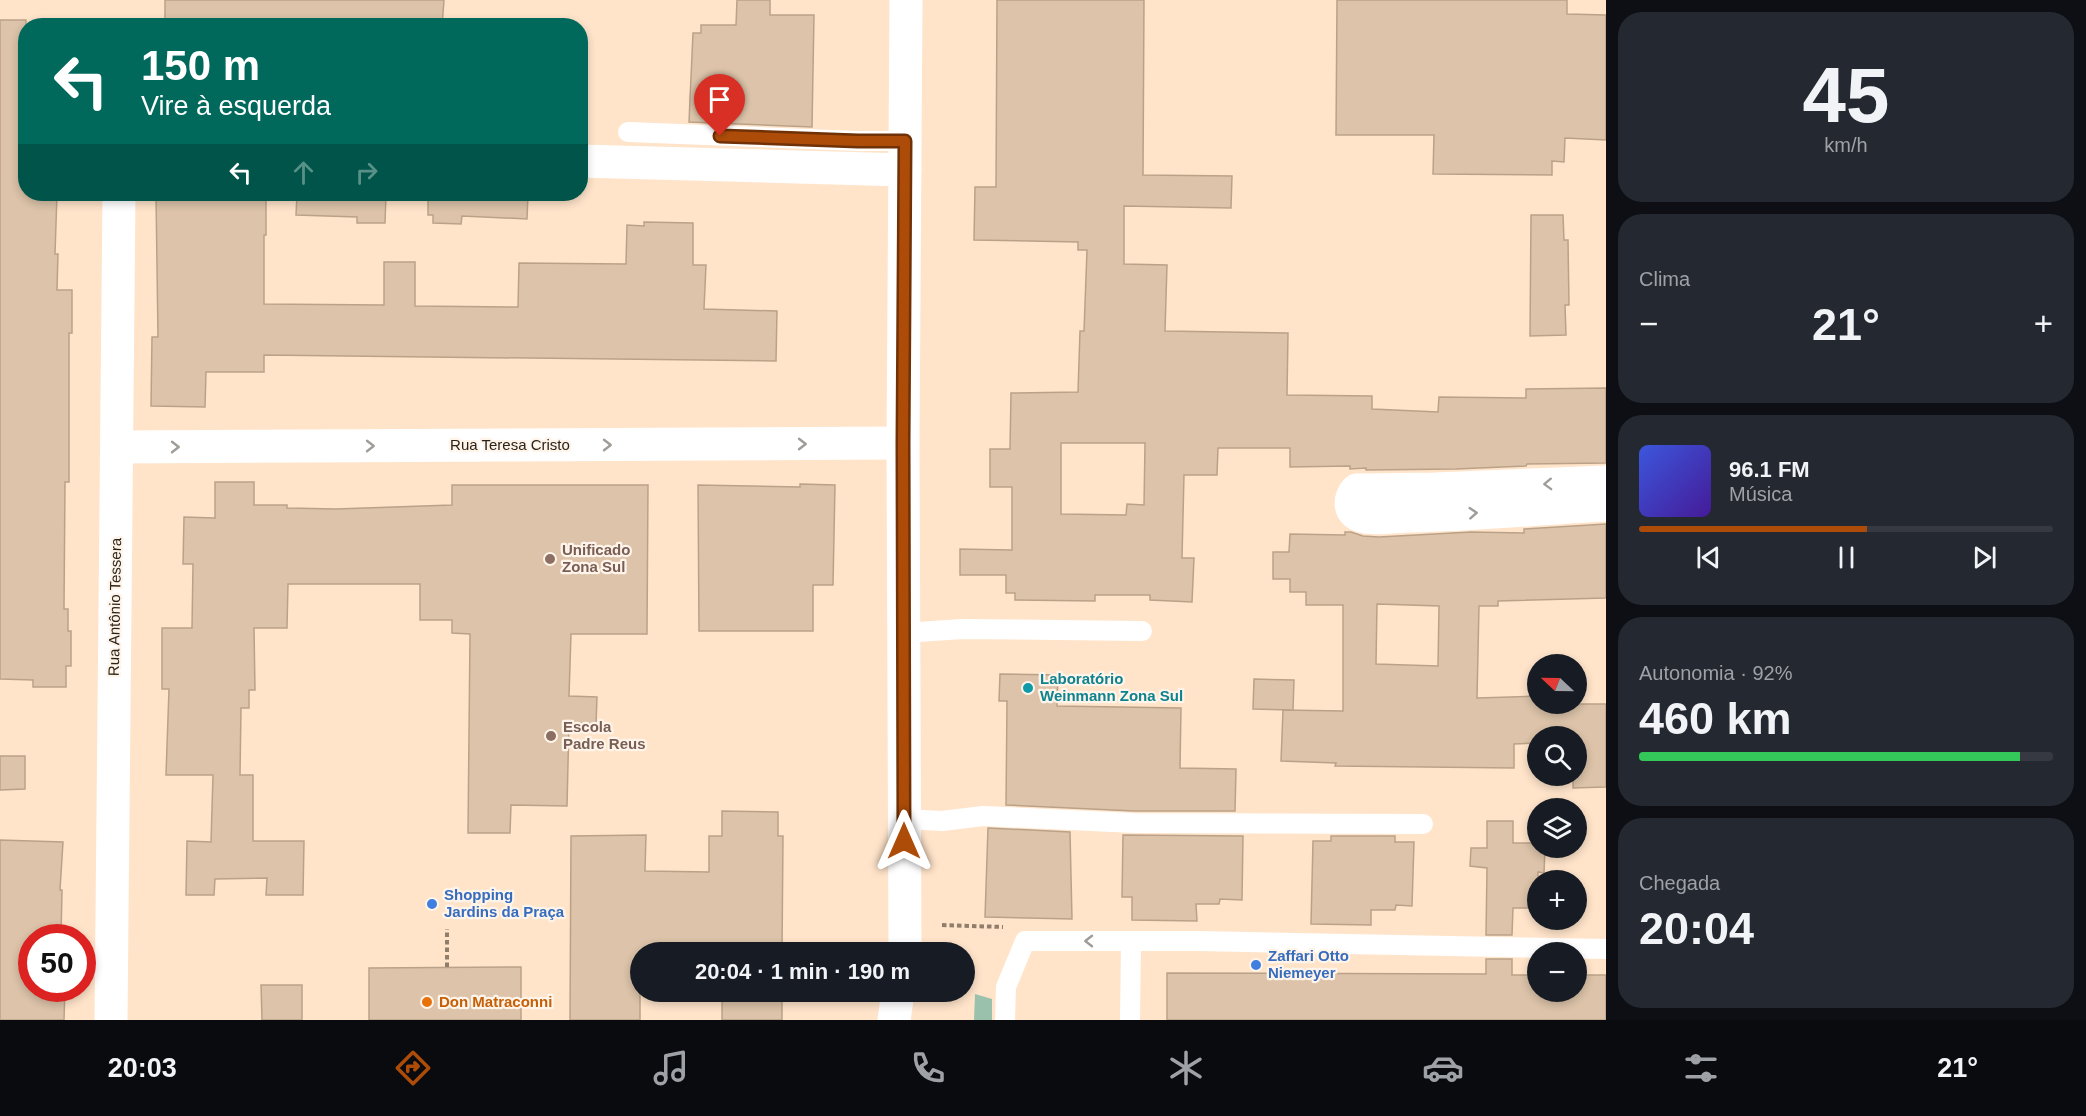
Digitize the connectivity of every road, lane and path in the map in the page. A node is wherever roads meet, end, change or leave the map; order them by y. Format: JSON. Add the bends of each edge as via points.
{"nodes":[{"id":1,"x":906,"y":0,"type":"edge"},
{"id":2,"x":628,"y":132,"type":"dead end"},
{"id":3,"x":905,"y":155,"type":"junction"},
{"id":4,"x":588,"y":162,"type":"edge"},
{"id":5,"x":119,"y":201,"type":"edge"},
{"id":6,"x":903,"y":443,"type":"junction"},
{"id":7,"x":117,"y":447,"type":"junction"},
{"id":8,"x":1597,"y":494,"type":"edge"},
{"id":9,"x":1436,"y":502,"type":"dead end"},
{"id":10,"x":1142,"y":631,"type":"dead end"},
{"id":11,"x":904,"y":633,"type":"junction"},
{"id":12,"x":904,"y":819,"type":"junction"},
{"id":13,"x":1423,"y":824,"type":"dead end"},
{"id":14,"x":447,"y":929,"type":"dead end"},
{"id":15,"x":1131,"y":941,"type":"junction"},
{"id":16,"x":904,"y":942,"type":"edge"},
{"id":17,"x":1606,"y":949,"type":"edge"},
{"id":18,"x":447,"y":968,"type":"dead end"},
{"id":19,"x":897,"y":1002,"type":"edge"},
{"id":20,"x":911,"y":1002,"type":"edge"},
{"id":21,"x":111,"y":1020,"type":"edge"},
{"id":22,"x":894,"y":1020,"type":"edge"},
{"id":23,"x":914,"y":1020,"type":"edge"},
{"id":24,"x":1005,"y":1020,"type":"edge"},
{"id":25,"x":1130,"y":1020,"type":"edge"}],
"edges":[{"from":1,"to":3,"type":"street"},
{"from":2,"to":3,"type":"lane","via":[[858,141]]},
{"from":3,"to":4,"type":"street"},
{"from":3,"to":6,"type":"street"},
{"from":5,"to":7,"type":"street","name":"Rua Antônio Tessera"},
{"from":7,"to":6,"type":"street","name":"Rua Teresa Cristo","one_way":true},
{"from":6,"to":11,"type":"street"},
{"from":7,"to":21,"type":"street","name":"Rua Antônio Tessera"},
{"from":8,"to":9,"type":"street"},
{"from":10,"to":11,"type":"lane","via":[[962,629]]},
{"from":11,"to":12,"type":"street"},
{"from":12,"to":13,"type":"lane","via":[[983,816],[1134,823]]},
{"from":12,"to":16,"type":"street"},
{"from":14,"to":18,"type":"path"},
{"from":15,"to":17,"type":"lane"},
{"from":15,"to":24,"type":"lane","one_way":true,"via":[[1025,940],[1006,987]]},
{"from":15,"to":25,"type":"lane"},
{"from":19,"to":22,"type":"street"},
{"from":20,"to":23,"type":"street"}]}
